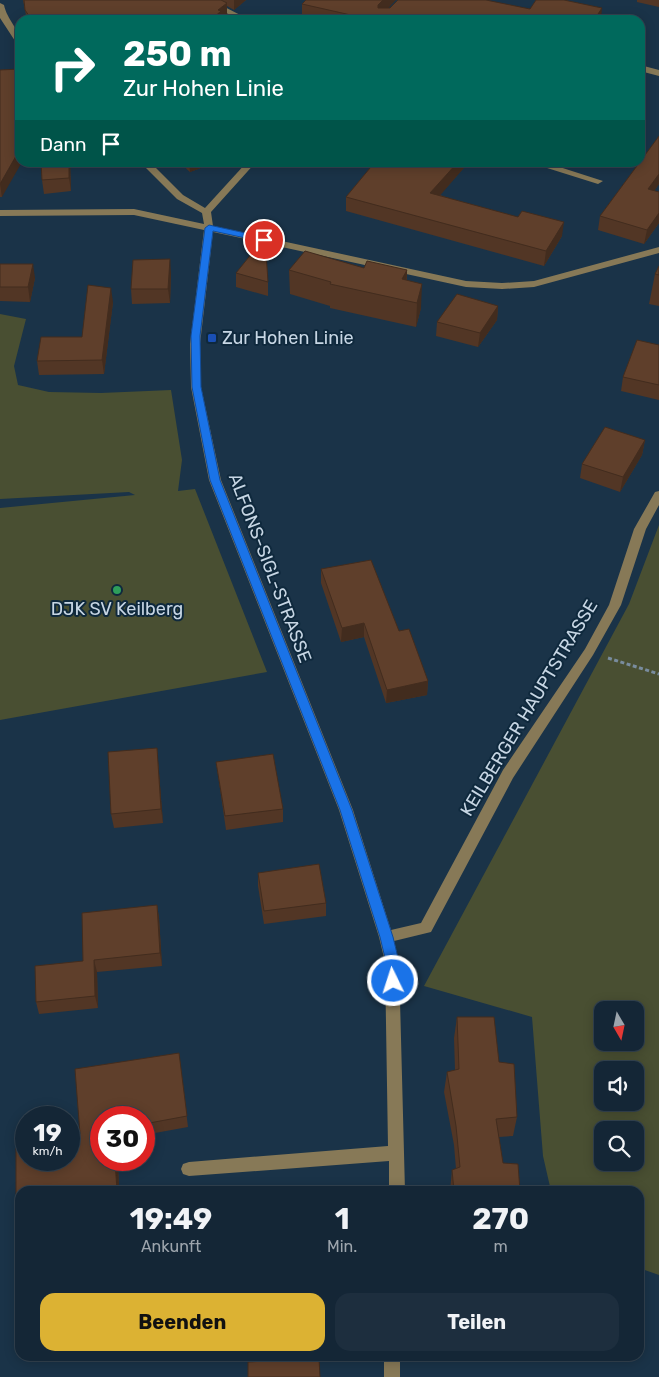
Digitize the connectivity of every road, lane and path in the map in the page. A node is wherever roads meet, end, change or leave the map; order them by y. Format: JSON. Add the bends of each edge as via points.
{"nodes":[{"id":1,"x":205,"y":0,"type":"edge"},
{"id":2,"x":0,"y":5,"type":"edge"},
{"id":3,"x":236,"y":15,"type":"edge"},
{"id":4,"x":15,"y":34,"type":"edge"},
{"id":5,"x":645,"y":69,"type":"edge"},
{"id":6,"x":659,"y":73,"type":"edge"},
{"id":7,"x":149,"y":167,"type":"edge"},
{"id":8,"x":247,"y":167,"type":"edge"},
{"id":9,"x":549,"y":167,"type":"edge"},
{"id":10,"x":598,"y":181,"type":"dead end"},
{"id":11,"x":206,"y":212,"type":"junction"},
{"id":12,"x":0,"y":213,"type":"edge"},
{"id":13,"x":209,"y":228,"type":"junction"},
{"id":14,"x":659,"y":250,"type":"edge"},
{"id":15,"x":659,"y":495,"type":"edge"},
{"id":16,"x":589,"y":652,"type":"junction"},
{"id":17,"x":659,"y":674,"type":"edge"},
{"id":18,"x":386,"y":937,"type":"junction"},
{"id":19,"x":397,"y":1153,"type":"junction"},
{"id":20,"x":189,"y":1170,"type":"dead end"},
{"id":21,"x":397,"y":1186,"type":"edge"},
{"id":22,"x":392,"y":1361,"type":"edge"},
{"id":23,"x":392,"y":1377,"type":"edge"}],
"edges":[{"from":1,"to":3,"type":"street"},
{"from":2,"to":4,"type":"street","via":[[2,15]]},
{"from":5,"to":6,"type":"street"},
{"from":7,"to":11,"type":"street","via":[[180,197]]},
{"from":8,"to":11,"type":"street"},
{"from":9,"to":10,"type":"street"},
{"from":11,"to":13,"type":"street","name":"ALFONS-SIGL-STRASSE"},
{"from":12,"to":13,"type":"street","via":[[134,212]]},
{"from":13,"to":14,"type":"street","via":[[466,284],[502,286],[534,284]]},
{"from":13,"to":18,"type":"street","name":"ALFONS-SIGL-STRASSE","via":[[195,344],[196,387],[215,480],[346,810]]},
{"from":15,"to":16,"type":"street","name":"KEILBERGER HAUPTSTRASSE","via":[[640,529],[615,605]]},
{"from":16,"to":17,"type":"path"},
{"from":16,"to":18,"type":"street","name":"KEILBERGER HAUPTSTRASSE","via":[[508,774],[426,928]]},
{"from":18,"to":19,"type":"street","name":"ALFONS-SIGL-STRASSE","via":[[392,962]]},
{"from":19,"to":20,"type":"street"},
{"from":19,"to":21,"type":"street"},
{"from":22,"to":23,"type":"street"}]}
